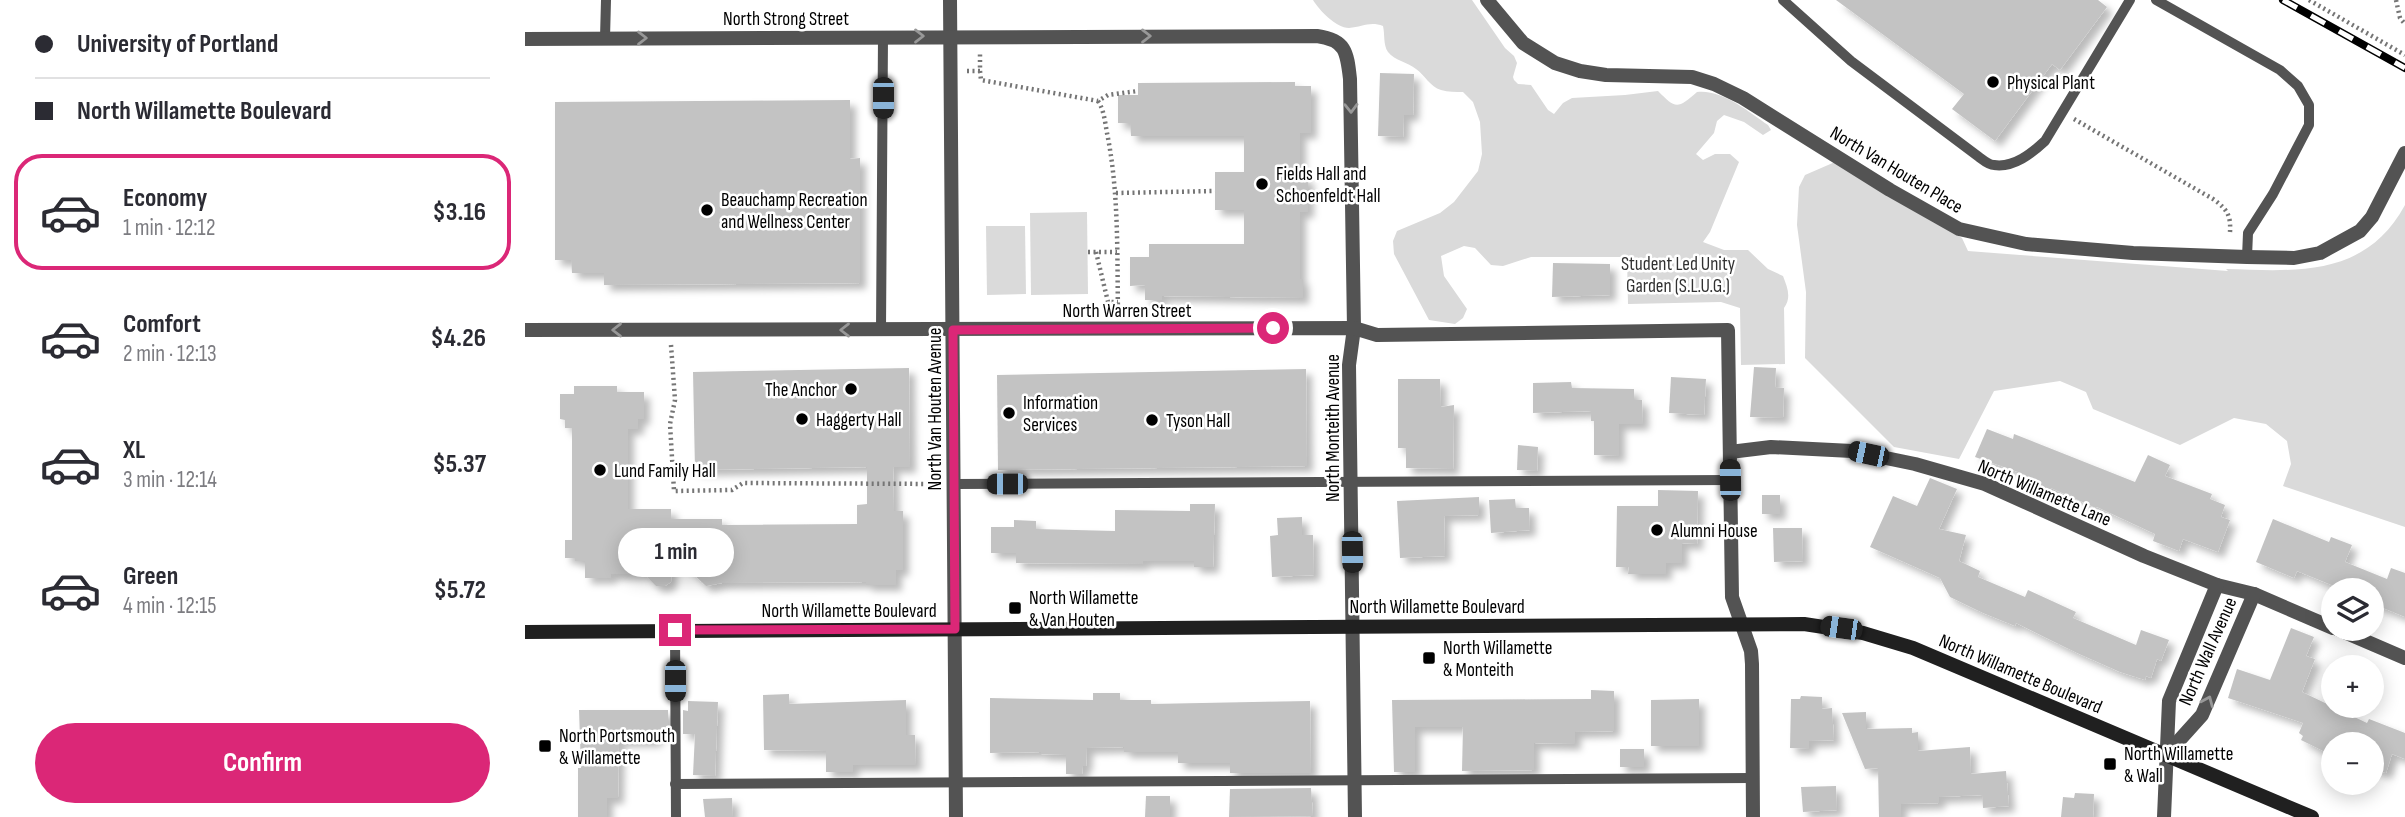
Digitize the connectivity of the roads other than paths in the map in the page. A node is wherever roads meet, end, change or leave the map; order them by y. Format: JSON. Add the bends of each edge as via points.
{"nodes":[{"id":1,"x":606,"y":0,"type":"edge"},
{"id":2,"x":950,"y":0,"type":"edge"},
{"id":3,"x":1486,"y":0,"type":"edge"},
{"id":4,"x":1783,"y":0,"type":"edge"},
{"id":5,"x":2130,"y":0,"type":"edge"},
{"id":6,"x":2156,"y":0,"type":"edge"},
{"id":7,"x":883,"y":36,"type":"junction"},
{"id":8,"x":950,"y":36,"type":"junction"},
{"id":9,"x":605,"y":38,"type":"junction"},
{"id":10,"x":525,"y":39,"type":"edge"},
{"id":11,"x":1339,"y":42,"type":"joint"},
{"id":12,"x":2405,"y":153,"type":"edge"},
{"id":13,"x":2248,"y":257,"type":"junction"},
{"id":14,"x":1354,"y":328,"type":"junction"},
{"id":15,"x":525,"y":330,"type":"edge"},
{"id":16,"x":881,"y":330,"type":"junction"},
{"id":17,"x":953,"y":330,"type":"junction"},
{"id":18,"x":1730,"y":452,"type":"junction"},
{"id":19,"x":1730,"y":480,"type":"junction"},
{"id":20,"x":1351,"y":483,"type":"junction"},
{"id":21,"x":954,"y":484,"type":"junction"},
{"id":22,"x":2217,"y":585,"type":"junction"},
{"id":23,"x":2254,"y":594,"type":"junction"},
{"id":24,"x":2321,"y":622,"type":"edge"},
{"id":25,"x":1740,"y":624,"type":"junction"},
{"id":26,"x":1353,"y":626,"type":"junction"},
{"id":27,"x":955,"y":629,"type":"junction"},
{"id":28,"x":675,"y":630,"type":"junction"},
{"id":29,"x":525,"y":632,"type":"edge"},
{"id":30,"x":2365,"y":641,"type":"edge"},
{"id":31,"x":2405,"y":658,"type":"edge"},
{"id":32,"x":2167,"y":755,"type":"junction"},
{"id":33,"x":1753,"y":778,"type":"junction"},
{"id":34,"x":1354,"y":779,"type":"junction"},
{"id":35,"x":955,"y":781,"type":"junction"},
{"id":36,"x":675,"y":783,"type":"junction"},
{"id":37,"x":676,"y":817,"type":"edge"},
{"id":38,"x":956,"y":817,"type":"edge"},
{"id":39,"x":1355,"y":817,"type":"edge"},
{"id":40,"x":1753,"y":817,"type":"edge"},
{"id":41,"x":2164,"y":817,"type":"edge"},
{"id":42,"x":2312,"y":817,"type":"edge"}],
"edges":[{"from":1,"to":9,"type":"lane"},
{"from":2,"to":8,"type":"street","name":"North Van Houten Avenue"},
{"from":3,"to":13,"type":"street","name":"North Van Houten Place","via":[[1523,43],[1555,63],[1606,75],[1692,77],[1714,84],[1959,229],[2026,244]]},
{"from":4,"to":5,"type":"lane","via":[[1851,61],[1994,165],[2013,163],[2045,141]]},
{"from":6,"to":13,"type":"lane","via":[[2280,70],[2298,86],[2309,105],[2309,125],[2248,233]]},
{"from":7,"to":8,"type":"street","name":"North Strong Street","one_way":true},
{"from":9,"to":7,"type":"street","name":"North Strong Street","one_way":true},
{"from":7,"to":16,"type":"lane"},
{"from":8,"to":11,"type":"street","name":"North Strong Street","one_way":true,"via":[[1317,36]]},
{"from":8,"to":17,"type":"street","name":"North Van Houten Avenue"},
{"from":9,"to":10,"type":"street","name":"North Strong Street"},
{"from":11,"to":14,"type":"street","name":"North Monteith Avenue","one_way":true,"via":[[1347,55],[1350,79]]},
{"from":12,"to":13,"type":"street","name":"North Van Houten Place","via":[[2360,231],[2320,253],[2294,258]]},
{"from":14,"to":17,"type":"street","name":"North Warren Street"},
{"from":14,"to":18,"type":"street","name":"North Warren Street","via":[[1377,335],[1728,330]]},
{"from":14,"to":20,"type":"street","name":"North Monteith Avenue","via":[[1349,365]]},
{"from":16,"to":15,"type":"street","name":"North Warren Street","one_way":true},
{"from":16,"to":17,"type":"street","name":"North Warren Street"},
{"from":17,"to":21,"type":"street","name":"North Van Houten Avenue"},
{"from":18,"to":19,"type":"street"},
{"from":18,"to":22,"type":"street","name":"North Willamette Lane","via":[[1829,448],[1915,464],[1995,488]]},
{"from":19,"to":20,"type":"lane"},
{"from":19,"to":25,"type":"street","via":[[1732,597]]},
{"from":20,"to":21,"type":"lane"},
{"from":20,"to":26,"type":"street","name":"North Monteith Avenue"},
{"from":21,"to":27,"type":"street","name":"North Van Houten Avenue"},
{"from":22,"to":23,"type":"street","name":"North Willamette Lane"},
{"from":22,"to":32,"type":"street","name":"North Wall Avenue","via":[[2169,701]]},
{"from":23,"to":24,"type":"street","name":"North Willamette Lane"},
{"from":32,"to":23,"type":"street","name":"North Wall Avenue","one_way":true,"via":[[2202,715]]},
{"from":25,"to":26,"type":"main road","name":"North Willamette Boulevard"},
{"from":25,"to":32,"type":"main road","name":"North Willamette Boulevard","via":[[1804,624],[1888,640]]},
{"from":25,"to":33,"type":"street","via":[[1751,652]]},
{"from":26,"to":27,"type":"main road","name":"North Willamette Boulevard"},
{"from":26,"to":34,"type":"street","name":"North Monteith Avenue"},
{"from":27,"to":28,"type":"main road","name":"North Willamette Boulevard"},
{"from":27,"to":35,"type":"street","name":"North Van Houten Avenue"},
{"from":28,"to":29,"type":"main road","name":"North Willamette Boulevard"},
{"from":28,"to":36,"type":"lane"},
{"from":30,"to":31,"type":"street","name":"North Willamette Lane"},
{"from":32,"to":41,"type":"street","name":"North Wall Avenue"},
{"from":32,"to":42,"type":"main road","name":"North Willamette Boulevard"},
{"from":33,"to":34,"type":"lane"},
{"from":33,"to":40,"type":"street"},
{"from":34,"to":35,"type":"lane"},
{"from":34,"to":39,"type":"street","name":"North Monteith Avenue"},
{"from":35,"to":36,"type":"lane"},
{"from":35,"to":38,"type":"street","name":"North Van Houten Avenue"},
{"from":36,"to":37,"type":"lane"}]}
